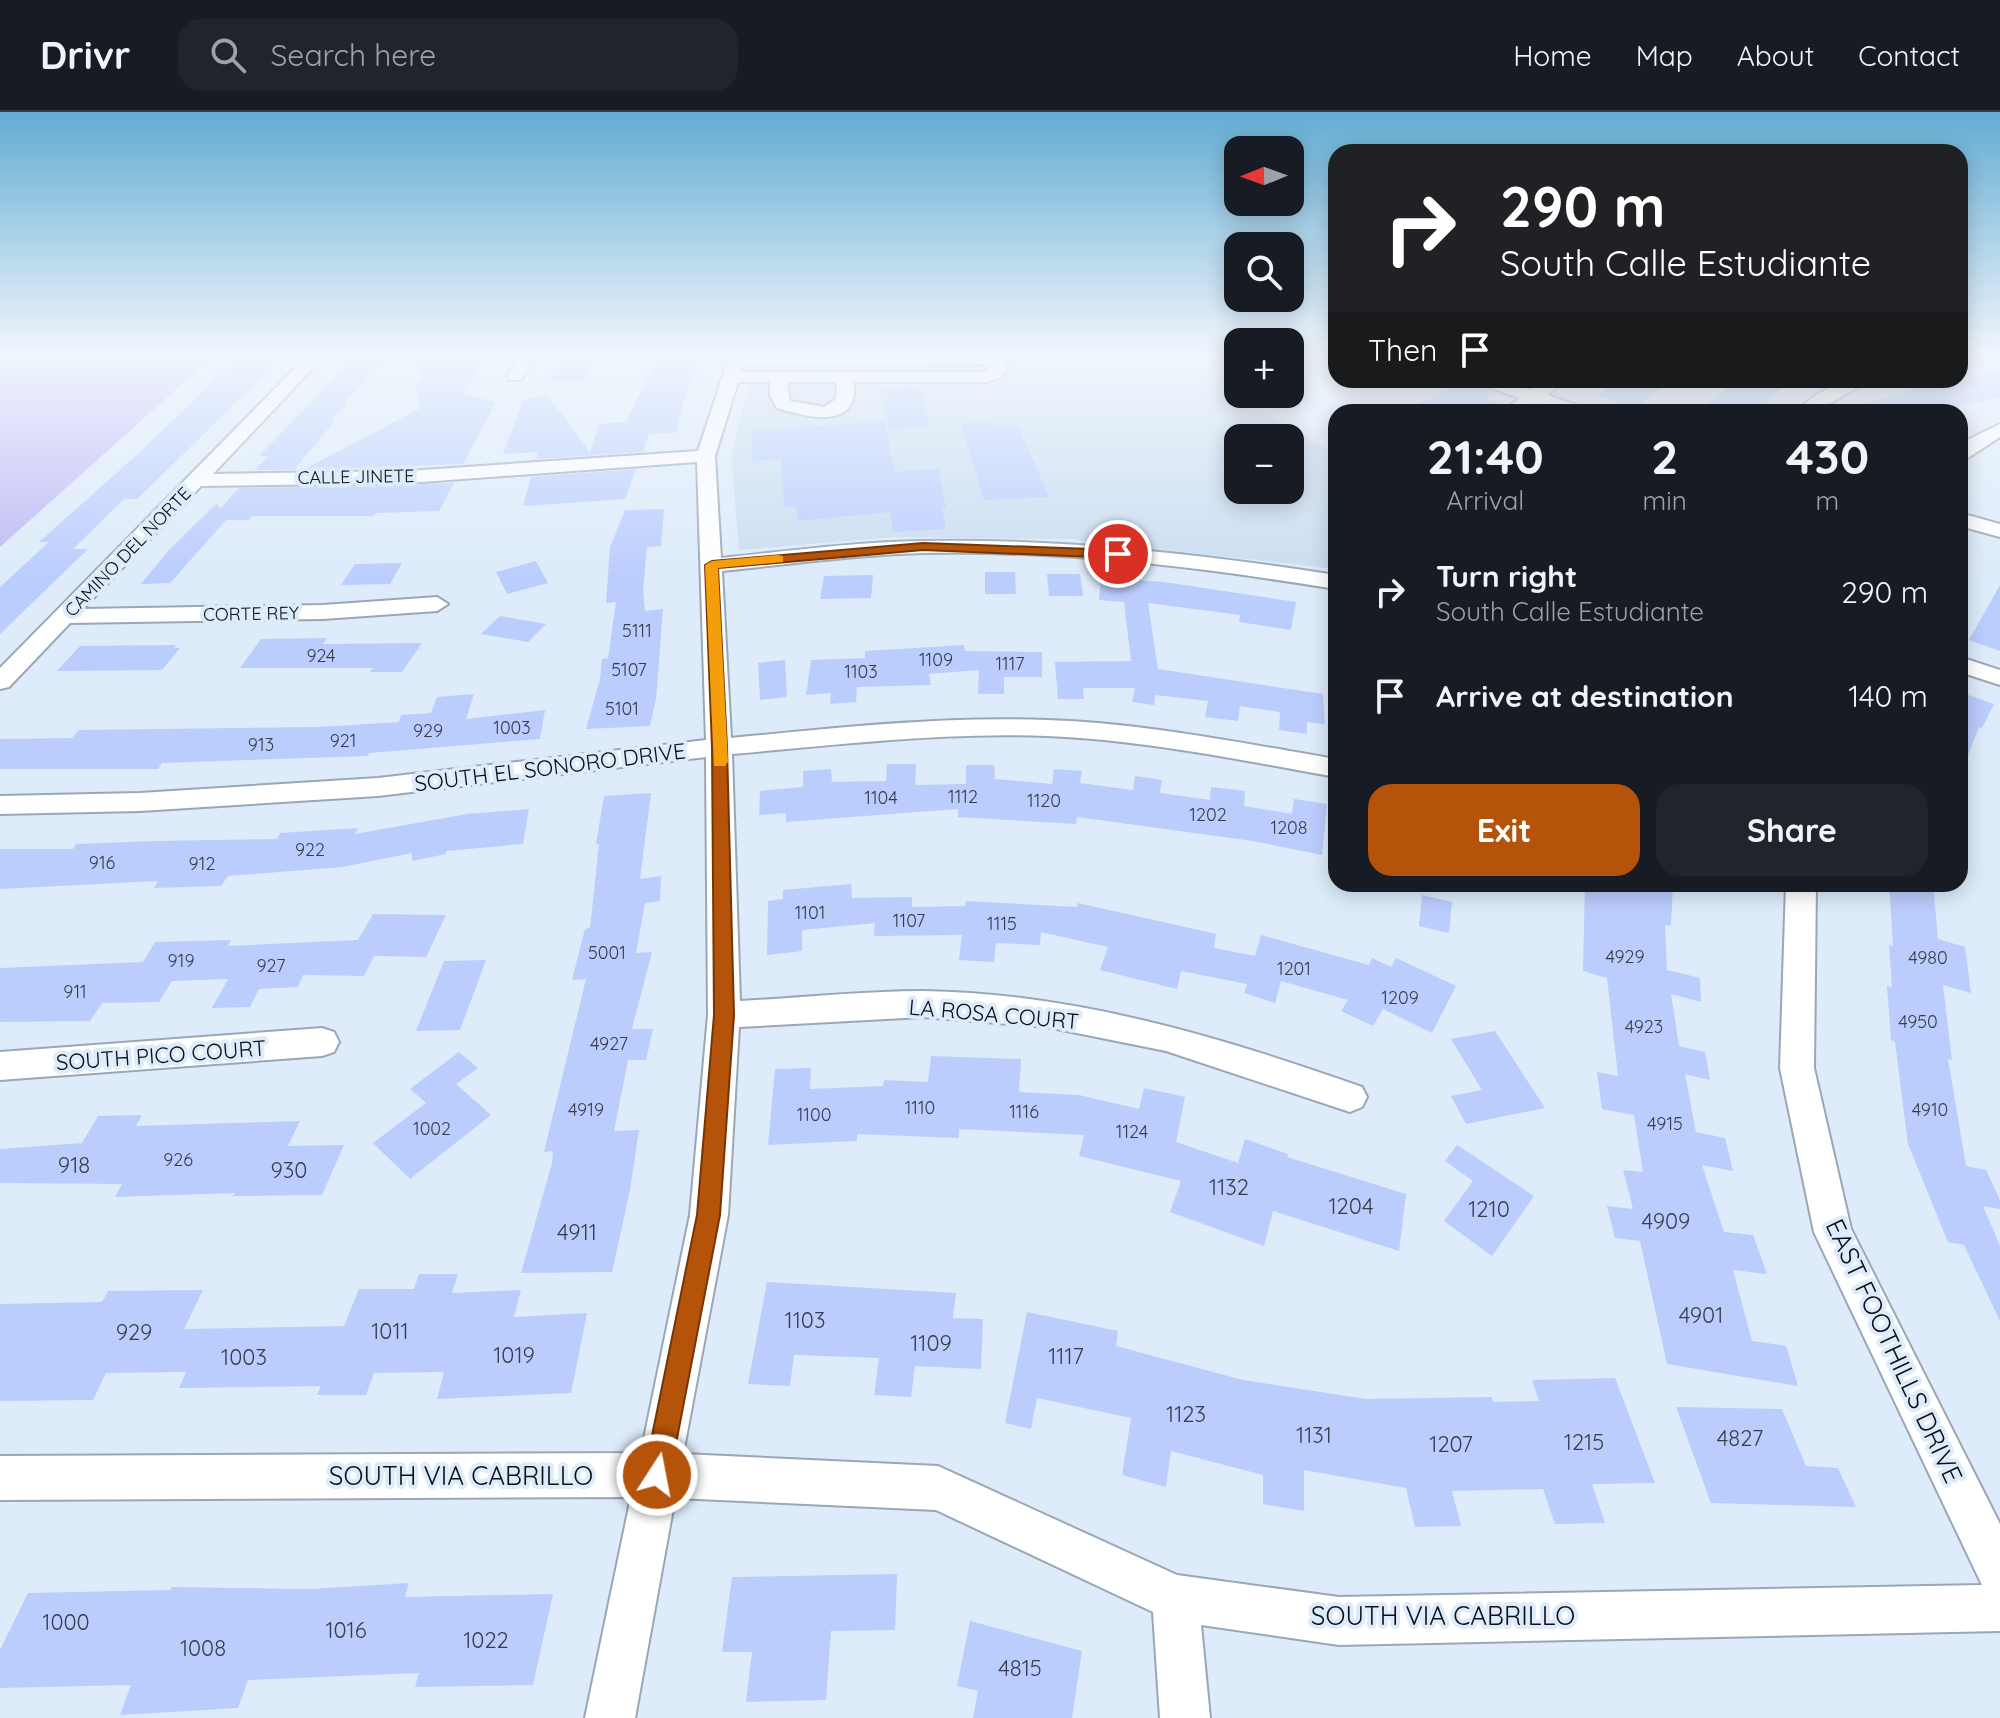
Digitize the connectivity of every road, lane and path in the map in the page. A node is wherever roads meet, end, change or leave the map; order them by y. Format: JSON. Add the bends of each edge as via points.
{"nodes":[{"id":1,"x":250,"y":426,"type":"edge"},
{"id":2,"x":715,"y":426,"type":"edge"},
{"id":3,"x":2000,"y":429,"type":"edge"},
{"id":4,"x":1968,"y":447,"type":"edge"},
{"id":5,"x":706,"y":456,"type":"junction"},
{"id":6,"x":198,"y":480,"type":"junction"},
{"id":7,"x":1968,"y":521,"type":"edge"},
{"id":8,"x":2000,"y":531,"type":"edge"},
{"id":9,"x":712,"y":565,"type":"junction"},
{"id":10,"x":1328,"y":581,"type":"edge"},
{"id":11,"x":437,"y":604,"type":"dead end"},
{"id":12,"x":65,"y":616,"type":"junction"},
{"id":13,"x":1968,"y":667,"type":"edge"},
{"id":14,"x":2000,"y":678,"type":"edge"},
{"id":15,"x":0,"y":682,"type":"edge"},
{"id":16,"x":719,"y":747,"type":"junction"},
{"id":17,"x":1328,"y":767,"type":"edge"},
{"id":18,"x":0,"y":805,"type":"edge"},
{"id":19,"x":1801,"y":892,"type":"edge"},
{"id":20,"x":724,"y":1015,"type":"junction"},
{"id":21,"x":322,"y":1042,"type":"dead end"},
{"id":22,"x":0,"y":1066,"type":"edge"},
{"id":23,"x":1350,"y":1097,"type":"dead end"},
{"id":24,"x":657,"y":1475,"type":"junction"},
{"id":25,"x":0,"y":1478,"type":"edge"},
{"id":26,"x":2000,"y":1572,"type":"edge"},
{"id":27,"x":1175,"y":1598,"type":"junction"},
{"id":28,"x":2000,"y":1608,"type":"edge"},
{"id":29,"x":610,"y":1718,"type":"edge"},
{"id":30,"x":1185,"y":1718,"type":"edge"}],
"edges":[{"from":1,"to":6,"type":"street","name":"CAMINO DEL NORTE"},
{"from":2,"to":5,"type":"street"},
{"from":3,"to":4,"type":"street"},
{"from":5,"to":6,"type":"street","name":"CALLE JINETE","via":[[408,477]]},
{"from":5,"to":9,"type":"street"},
{"from":6,"to":12,"type":"street","name":"CAMINO DEL NORTE"},
{"from":7,"to":8,"type":"street"},
{"from":9,"to":10,"type":"street","via":[[923,547],[1088,551]]},
{"from":9,"to":16,"type":"street"},
{"from":11,"to":12,"type":"street","name":"CORTE REY","via":[[323,612]]},
{"from":12,"to":15,"type":"street","name":"CAMINO DEL NORTE"},
{"from":13,"to":14,"type":"street"},
{"from":16,"to":17,"type":"street","name":"SOUTH EL SONORO DRIVE","via":[[922,729],[1048,728],[1177,741]]},
{"from":16,"to":18,"type":"street","name":"SOUTH EL SONORO DRIVE","via":[[378,787]]},
{"from":16,"to":20,"type":"street"},
{"from":19,"to":26,"type":"street","name":"EAST FOOTHILLS DRIVE","via":[[1797,1068],[1833,1232]]},
{"from":20,"to":23,"type":"street","name":"LA ROSA COURT","via":[[923,1004],[1047,1014],[1166,1038]]},
{"from":20,"to":24,"type":"street","via":[[709,1215]]},
{"from":21,"to":22,"type":"street","name":"SOUTH PICO COURT"},
{"from":24,"to":25,"type":"street","name":"SOUTH VIA CABRILLO"},
{"from":24,"to":27,"type":"street","name":"SOUTH VIA CABRILLO","via":[[938,1488]]},
{"from":24,"to":29,"type":"street"},
{"from":27,"to":28,"type":"street","name":"SOUTH VIA CABRILLO","via":[[1339,1621]]},
{"from":27,"to":30,"type":"street"}]}
